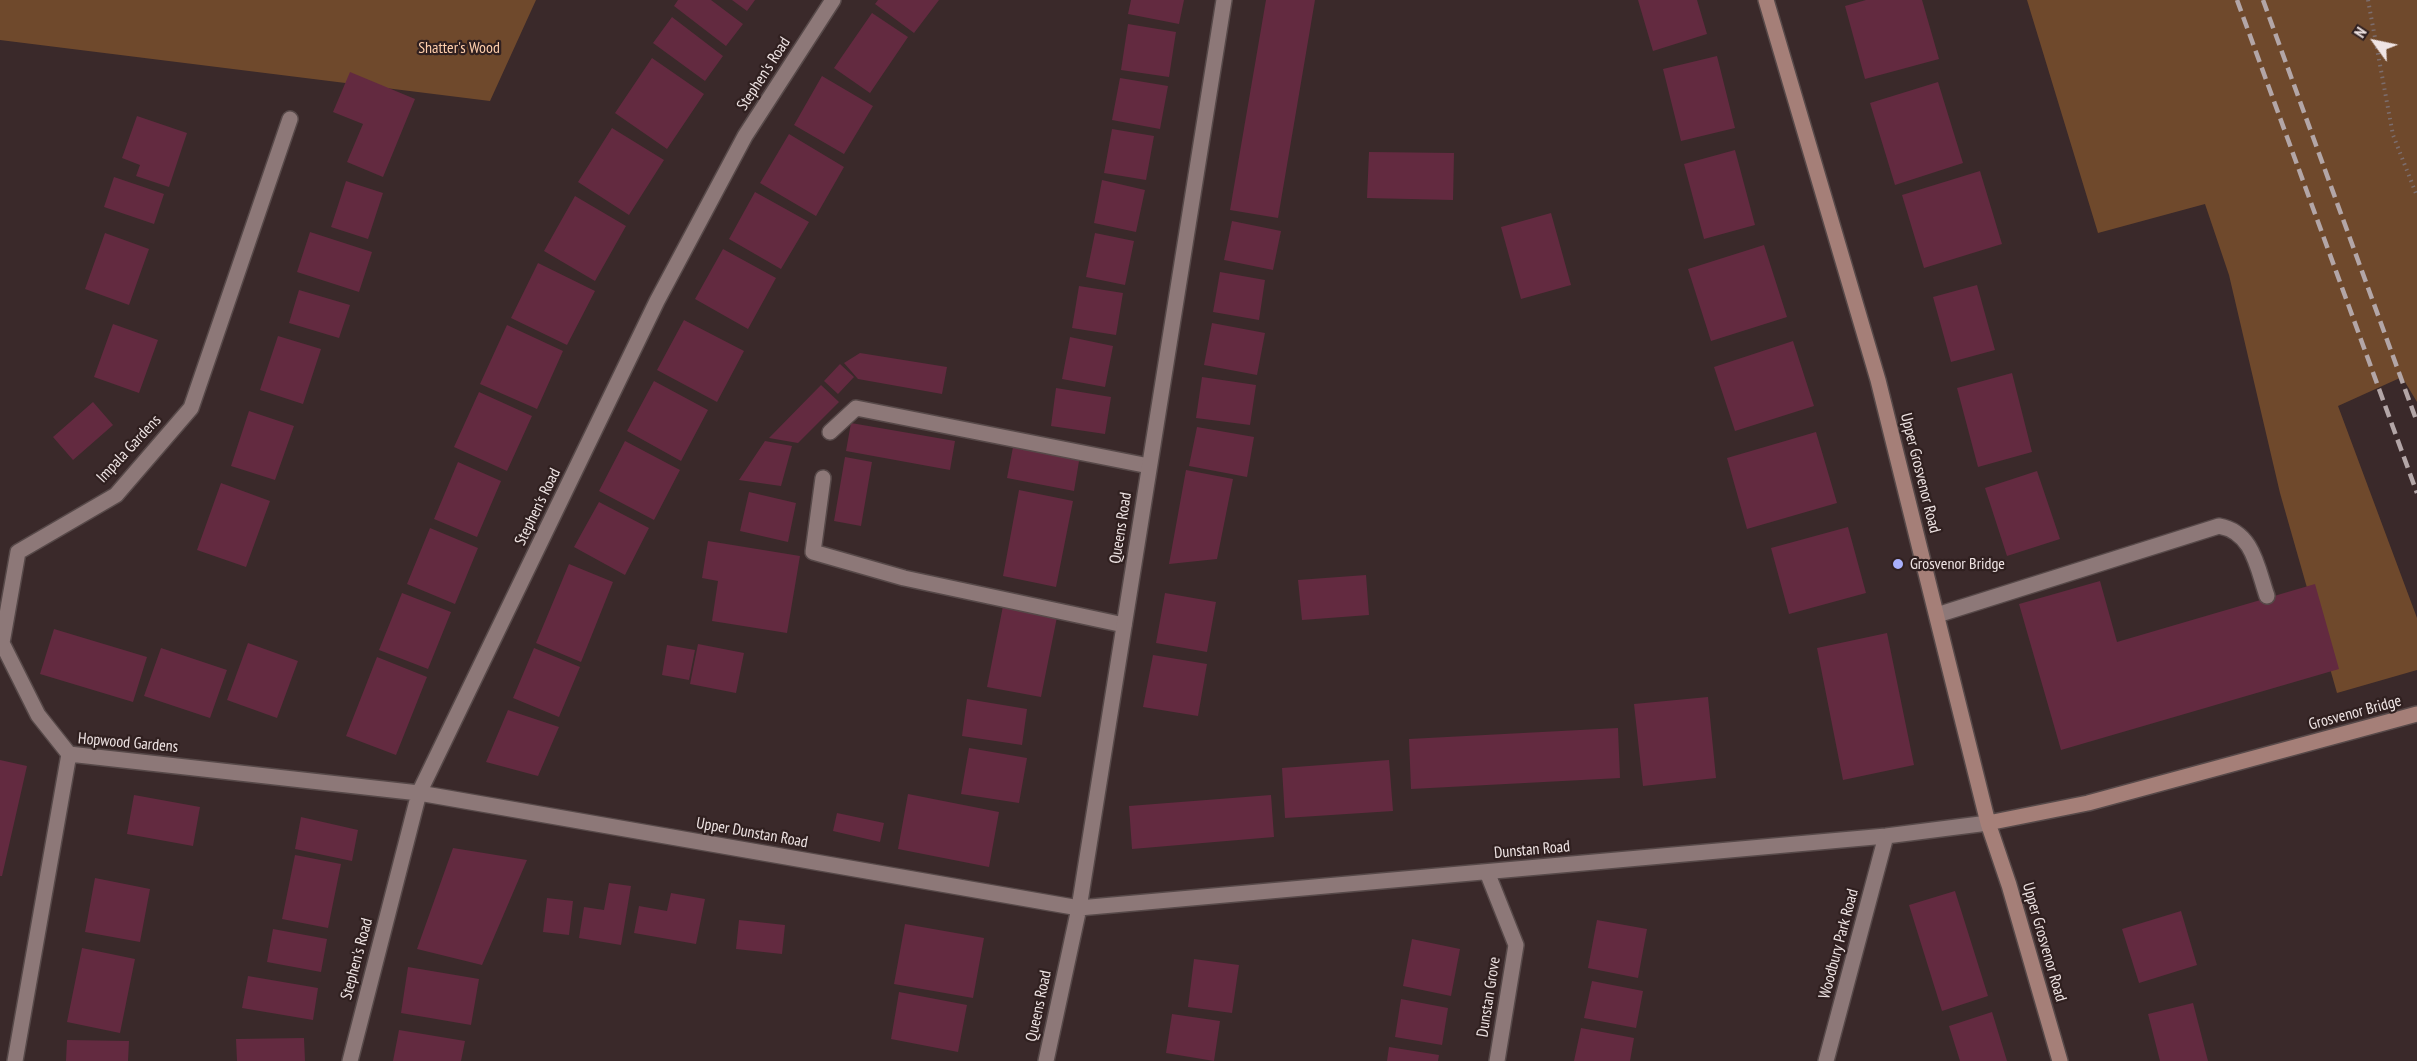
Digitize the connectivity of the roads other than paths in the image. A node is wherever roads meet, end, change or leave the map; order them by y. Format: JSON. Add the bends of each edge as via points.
{"nodes":[{"id":1,"x":833,"y":0,"type":"edge"},
{"id":2,"x":1224,"y":0,"type":"edge"},
{"id":3,"x":1766,"y":0,"type":"edge"},
{"id":4,"x":290,"y":119,"type":"dead end"},
{"id":5,"x":830,"y":432,"type":"dead end"},
{"id":6,"x":1149,"y":466,"type":"junction"},
{"id":7,"x":823,"y":478,"type":"dead end"},
{"id":8,"x":2266,"y":596,"type":"dead end"},
{"id":9,"x":1937,"y":615,"type":"junction"},
{"id":10,"x":1124,"y":625,"type":"junction"},
{"id":11,"x":2417,"y":714,"type":"edge"},
{"id":12,"x":69,"y":754,"type":"junction"},
{"id":13,"x":419,"y":793,"type":"junction"},
{"id":14,"x":1988,"y":823,"type":"junction"},
{"id":15,"x":1886,"y":836,"type":"junction"},
{"id":16,"x":1487,"y":872,"type":"junction"},
{"id":17,"x":1079,"y":908,"type":"junction"},
{"id":18,"x":15,"y":1061,"type":"edge"},
{"id":19,"x":350,"y":1061,"type":"edge"},
{"id":20,"x":1046,"y":1061,"type":"edge"},
{"id":21,"x":1497,"y":1061,"type":"edge"},
{"id":22,"x":1826,"y":1061,"type":"edge"},
{"id":23,"x":2060,"y":1061,"type":"edge"}],
"edges":[{"from":1,"to":13,"type":"street","name":"Stephen's Road","via":[[745,136],[663,291]]},
{"from":2,"to":6,"type":"street","name":"Queens Road"},
{"from":3,"to":9,"type":"street","name":"Upper Grosvenor Road","via":[[1878,380]]},
{"from":4,"to":12,"type":"street","name":"Impala Gardens","via":[[191,408],[116,495],[18,552],[2,643],[39,715]]},
{"from":5,"to":6,"type":"street","via":[[856,408]]},
{"from":6,"to":10,"type":"street","name":"Queens Road"},
{"from":7,"to":10,"type":"street","via":[[813,552],[904,578]]},
{"from":8,"to":9,"type":"street","via":[[2244,538],[2232,528],[2219,526]]},
{"from":9,"to":14,"type":"street","name":"Upper Grosvenor Road"},
{"from":10,"to":17,"type":"street","name":"Queens Road"},
{"from":11,"to":14,"type":"street","name":"Grosvenor Bridge","via":[[2088,803]]},
{"from":12,"to":13,"type":"street","name":"Hopwood Gardens"},
{"from":12,"to":18,"type":"street","name":"Hopwood Gardens"},
{"from":13,"to":17,"type":"street","name":"Upper Dunstan Road"},
{"from":13,"to":19,"type":"street","name":"Stephen's Road"},
{"from":14,"to":15,"type":"street","name":"Dunstan Road"},
{"from":14,"to":23,"type":"street","name":"Upper Grosvenor Road"},
{"from":15,"to":16,"type":"street","name":"Dunstan Road"},
{"from":15,"to":22,"type":"street","name":"Woodbury Park Road"},
{"from":16,"to":17,"type":"street","name":"Dunstan Road"},
{"from":16,"to":21,"type":"street","name":"Dunstan Grove","via":[[1516,945]]},
{"from":17,"to":20,"type":"street","name":"Queens Road"}]}
